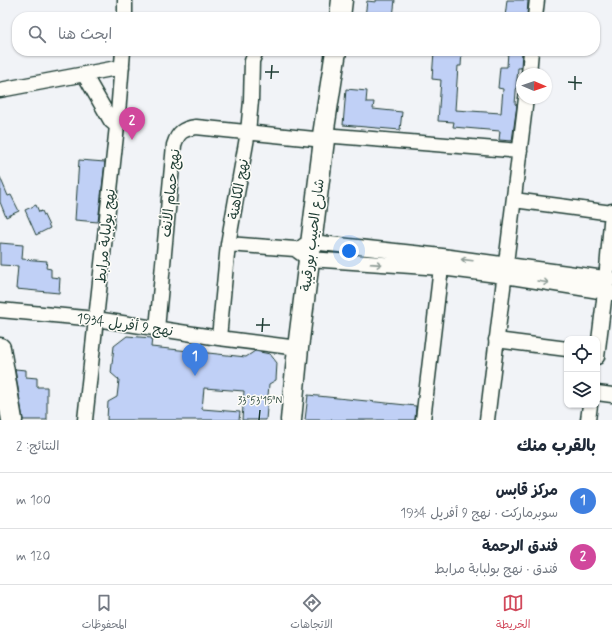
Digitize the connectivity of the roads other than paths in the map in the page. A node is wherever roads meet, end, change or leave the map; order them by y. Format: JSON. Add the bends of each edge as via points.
{"nodes":[{"id":1,"x":125,"y":0,"type":"edge"},
{"id":2,"x":342,"y":0,"type":"edge"},
{"id":3,"x":537,"y":0,"type":"edge"},
{"id":4,"x":124,"y":12,"type":"edge"},
{"id":5,"x":341,"y":12,"type":"edge"},
{"id":6,"x":536,"y":12,"type":"edge"},
{"id":7,"x":123,"y":56,"type":"edge"},
{"id":8,"x":254,"y":56,"type":"edge"},
{"id":9,"x":335,"y":56,"type":"edge"},
{"id":10,"x":531,"y":56,"type":"edge"},
{"id":11,"x":122,"y":67,"type":"junction"},
{"id":12,"x":530,"y":68,"type":"edge"},
{"id":13,"x":84,"y":74,"type":"junction"},
{"id":14,"x":0,"y":90,"type":"edge"},
{"id":15,"x":525,"y":104,"type":"edge"},
{"id":16,"x":117,"y":126,"type":"junction"},
{"id":17,"x":248,"y":132,"type":"junction"},
{"id":18,"x":324,"y":137,"type":"junction"},
{"id":19,"x":520,"y":151,"type":"junction"},
{"id":20,"x":514,"y":200,"type":"junction"},
{"id":21,"x":612,"y":212,"type":"edge"},
{"id":22,"x":228,"y":244,"type":"junction"},
{"id":23,"x":305,"y":250,"type":"junction"},
{"id":24,"x":441,"y":262,"type":"junction"},
{"id":25,"x":506,"y":270,"type":"junction"},
{"id":26,"x":609,"y":278,"type":"edge"},
{"id":27,"x":608,"y":292,"type":"edge"},
{"id":28,"x":0,"y":310,"type":"edge"},
{"id":29,"x":96,"y":319,"type":"junction"},
{"id":30,"x":157,"y":328,"type":"junction"},
{"id":31,"x":600,"y":337,"type":"edge"},
{"id":32,"x":219,"y":338,"type":"junction"},
{"id":33,"x":496,"y":340,"type":"junction"},
{"id":34,"x":0,"y":348,"type":"edge"},
{"id":35,"x":298,"y":348,"type":"junction"},
{"id":36,"x":564,"y":349,"type":"edge"},
{"id":37,"x":600,"y":393,"type":"edge"},
{"id":38,"x":612,"y":395,"type":"edge"},
{"id":39,"x":590,"y":408,"type":"edge"},
{"id":40,"x":12,"y":420,"type":"edge"},
{"id":41,"x":85,"y":420,"type":"edge"},
{"id":42,"x":291,"y":420,"type":"edge"},
{"id":43,"x":423,"y":420,"type":"edge"},
{"id":44,"x":487,"y":420,"type":"edge"},
{"id":45,"x":588,"y":420,"type":"edge"}],
"edges":[{"from":1,"to":4,"type":"street"},
{"from":2,"to":5,"type":"street"},
{"from":3,"to":6,"type":"street"},
{"from":7,"to":11,"type":"street","name":"نهج بولبابة مرابط"},
{"from":8,"to":17,"type":"street","name":"نهج الكاهنة"},
{"from":9,"to":18,"type":"street","name":"شارع الحبيب بورقيبة"},
{"from":10,"to":12,"type":"street"},
{"from":11,"to":13,"type":"street"},
{"from":11,"to":16,"type":"street","name":"نهج بولبابة مرابط"},
{"from":13,"to":14,"type":"street"},
{"from":13,"to":16,"type":"street","via":[[110,121]]},
{"from":15,"to":19,"type":"street"},
{"from":16,"to":29,"type":"street","name":"نهج بولبابة مرابط"},
{"from":17,"to":18,"type":"street","name":"نهج حمام الأنف"},
{"from":17,"to":22,"type":"street","name":"نهج الكاهنة"},
{"from":17,"to":30,"type":"street","name":"نهج حمام الأنف","via":[[196,127],[181,131],[176,137]]},
{"from":18,"to":19,"type":"street","name":"نهج حمام الأنف"},
{"from":18,"to":23,"type":"street","name":"شارع الحبيب بورقيبة"},
{"from":19,"to":20,"type":"street"},
{"from":20,"to":21,"type":"street"},
{"from":20,"to":25,"type":"street"},
{"from":21,"to":26,"type":"street"},
{"from":22,"to":23,"type":"street"},
{"from":22,"to":32,"type":"street","name":"نهج الكاهنة"},
{"from":23,"to":24,"type":"street"},
{"from":23,"to":35,"type":"street","name":"شارع الحبيب بورقيبة"},
{"from":24,"to":25,"type":"street"},
{"from":24,"to":43,"type":"street"},
{"from":25,"to":26,"type":"street"},
{"from":25,"to":27,"type":"street","one_way":true},
{"from":25,"to":33,"type":"street"},
{"from":26,"to":27,"type":"street"},
{"from":27,"to":31,"type":"street"},
{"from":28,"to":29,"type":"street","name":"نهج 9 أفريل 1934"},
{"from":29,"to":30,"type":"street","name":"نهج 9 أفريل 1934"},
{"from":29,"to":41,"type":"street","name":"نهج بولبابة مرابط"},
{"from":30,"to":32,"type":"street","name":"نهج 9 أفريل 1934"},
{"from":32,"to":35,"type":"street","name":"نهج 9 أفريل 1934"},
{"from":33,"to":36,"type":"street"},
{"from":33,"to":44,"type":"street"},
{"from":34,"to":40,"type":"street"},
{"from":35,"to":42,"type":"street","name":"شارع الحبيب بورقيبة"},
{"from":37,"to":38,"type":"street"},
{"from":39,"to":45,"type":"street"}]}
